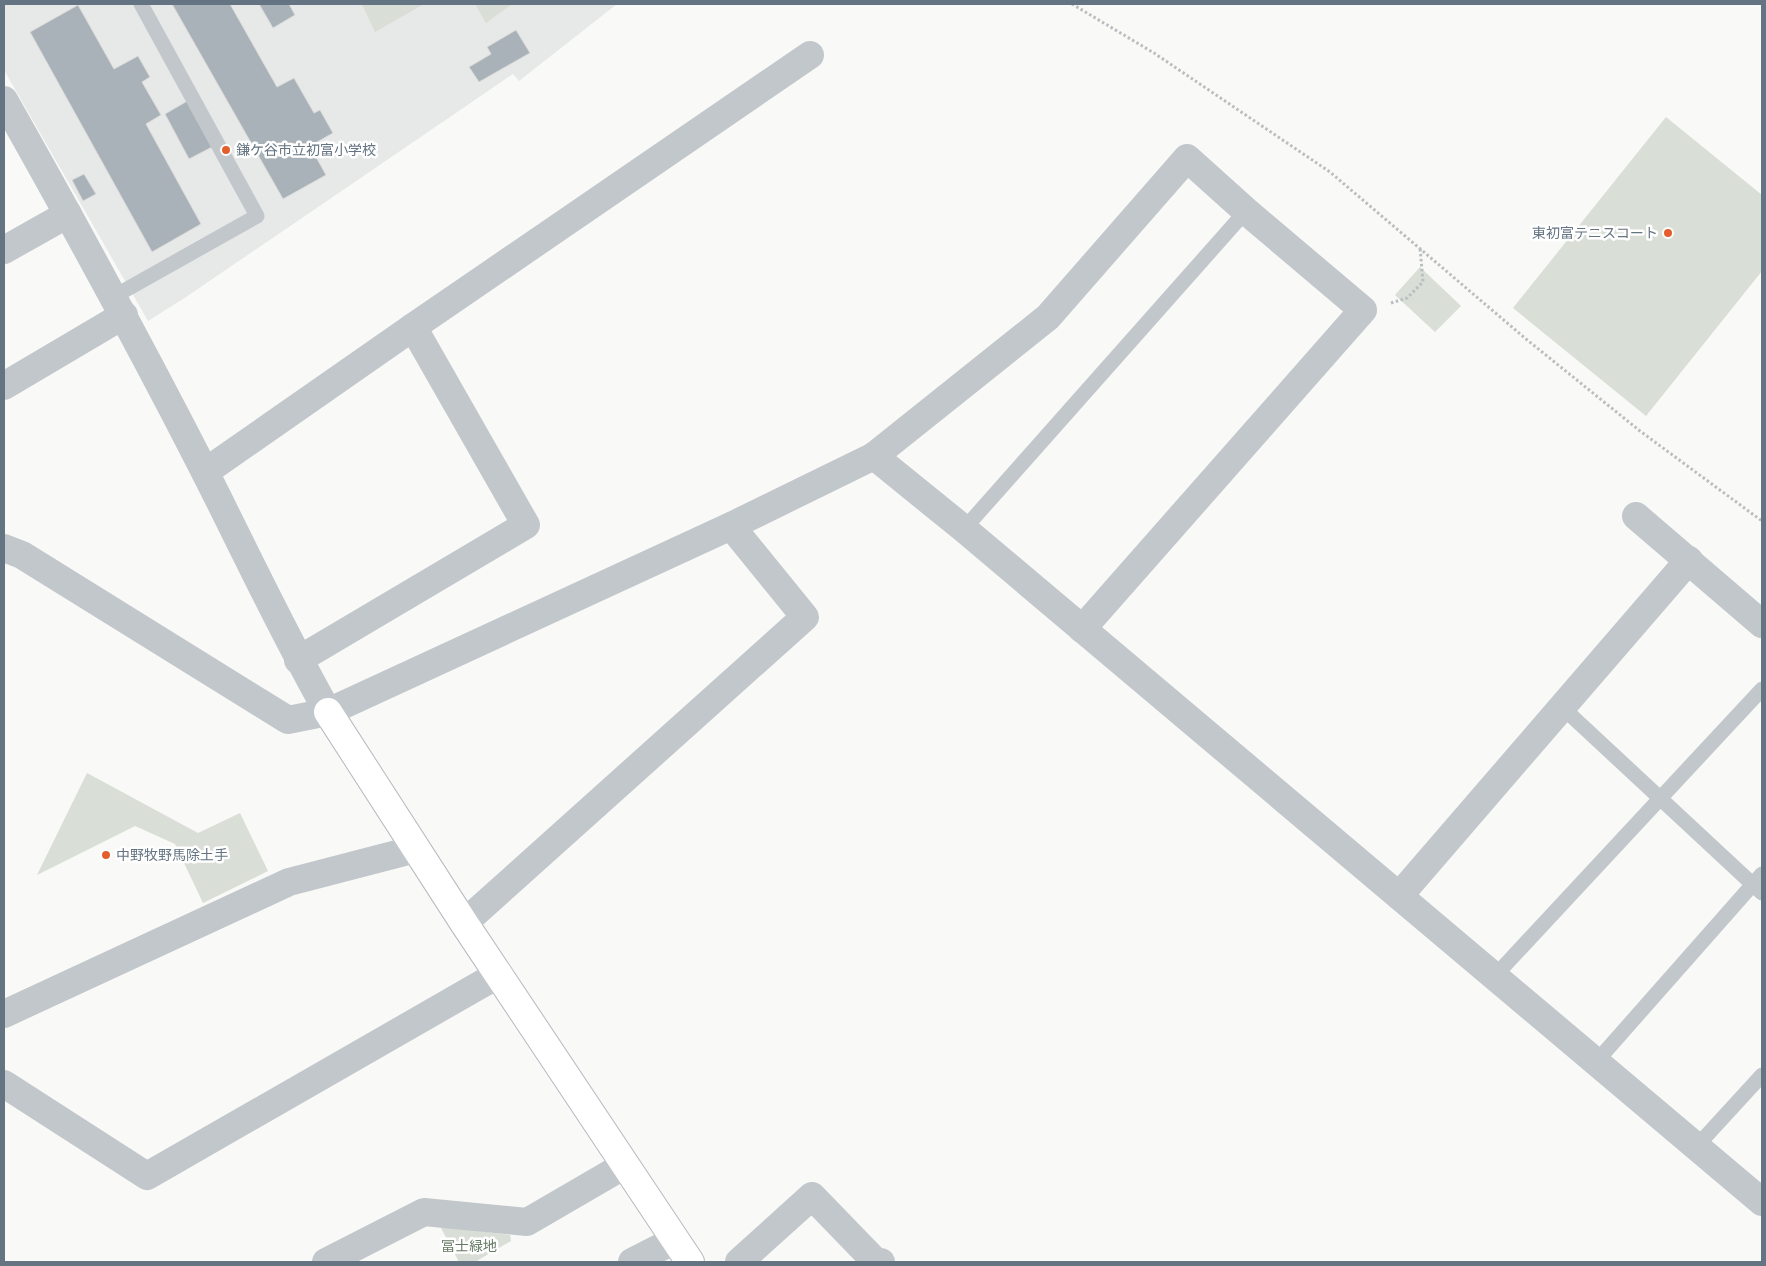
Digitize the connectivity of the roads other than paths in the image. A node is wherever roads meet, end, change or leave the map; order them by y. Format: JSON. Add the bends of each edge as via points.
{"nodes":[{"id":1,"x":141,"y":4,"type":"edge"},
{"id":2,"x":810,"y":55,"type":"dead end"},
{"id":3,"x":4,"y":100,"type":"edge"},
{"id":4,"x":1246,"y":211,"type":"junction"},
{"id":5,"x":68,"y":214,"type":"junction"},
{"id":6,"x":4,"y":250,"type":"edge"},
{"id":7,"x":119,"y":306,"type":"junction"},
{"id":8,"x":413,"y":327,"type":"junction"},
{"id":9,"x":4,"y":386,"type":"edge"},
{"id":10,"x":874,"y":456,"type":"junction"},
{"id":11,"x":205,"y":472,"type":"junction"},
{"id":12,"x":1636,"y":516,"type":"dead end"},
{"id":13,"x":731,"y":526,"type":"junction"},
{"id":14,"x":964,"y":529,"type":"junction"},
{"id":15,"x":4,"y":548,"type":"edge"},
{"id":16,"x":1689,"y":560,"type":"junction"},
{"id":17,"x":1762,"y":624,"type":"edge"},
{"id":18,"x":1082,"y":629,"type":"junction"},
{"id":19,"x":298,"y":660,"type":"junction"},
{"id":20,"x":1762,"y":690,"type":"edge"},
{"id":21,"x":1562,"y":707,"type":"junction"},
{"id":22,"x":328,"y":712,"type":"junction"},
{"id":23,"x":1660,"y":798,"type":"junction"},
{"id":24,"x":416,"y":849,"type":"junction"},
{"id":25,"x":1759,"y":884,"type":"edge"},
{"id":26,"x":1399,"y":896,"type":"junction"},
{"id":27,"x":464,"y":923,"type":"junction"},
{"id":28,"x":499,"y":974,"type":"junction"},
{"id":29,"x":1494,"y":976,"type":"junction"},
{"id":30,"x":4,"y":1014,"type":"edge"},
{"id":31,"x":1596,"y":1062,"type":"junction"},
{"id":32,"x":1762,"y":1075,"type":"edge"},
{"id":33,"x":4,"y":1084,"type":"edge"},
{"id":34,"x":1696,"y":1147,"type":"junction"},
{"id":35,"x":625,"y":1164,"type":"junction"},
{"id":36,"x":1762,"y":1202,"type":"edge"},
{"id":37,"x":675,"y":1240,"type":"junction"},
{"id":38,"x":326,"y":1262,"type":"edge"},
{"id":39,"x":632,"y":1262,"type":"edge"},
{"id":40,"x":690,"y":1262,"type":"edge"},
{"id":41,"x":739,"y":1262,"type":"edge"},
{"id":42,"x":881,"y":1262,"type":"edge"}],
"edges":[{"from":1,"to":7,"type":"lane","via":[[257,216]]},
{"from":2,"to":8,"type":"street"},
{"from":3,"to":5,"type":"street"},
{"from":4,"to":10,"type":"street","via":[[1187,158],[1048,317]]},
{"from":4,"to":14,"type":"lane"},
{"from":4,"to":18,"type":"street","via":[[1364,310]]},
{"from":5,"to":6,"type":"street"},
{"from":5,"to":7,"type":"street"},
{"from":7,"to":9,"type":"street"},
{"from":7,"to":11,"type":"street"},
{"from":8,"to":11,"type":"street"},
{"from":8,"to":19,"type":"street","via":[[526,524]]},
{"from":10,"to":13,"type":"street"},
{"from":10,"to":14,"type":"street"},
{"from":11,"to":19,"type":"street"},
{"from":12,"to":16,"type":"street"},
{"from":13,"to":22,"type":"street"},
{"from":13,"to":27,"type":"street","via":[[805,617]]},
{"from":14,"to":18,"type":"street"},
{"from":15,"to":22,"type":"street","via":[[22,555],[288,720]]},
{"from":16,"to":17,"type":"street"},
{"from":16,"to":21,"type":"street"},
{"from":18,"to":26,"type":"street"},
{"from":19,"to":22,"type":"street"},
{"from":20,"to":23,"type":"lane"},
{"from":21,"to":23,"type":"lane"},
{"from":21,"to":26,"type":"street"},
{"from":22,"to":24,"type":"street"},
{"from":23,"to":25,"type":"lane"},
{"from":23,"to":29,"type":"lane"},
{"from":24,"to":27,"type":"street"},
{"from":24,"to":30,"type":"street","via":[[289,882]]},
{"from":25,"to":31,"type":"lane"},
{"from":26,"to":29,"type":"street"},
{"from":27,"to":28,"type":"street"},
{"from":28,"to":33,"type":"street","via":[[147,1176]]},
{"from":28,"to":35,"type":"street"},
{"from":29,"to":31,"type":"street"},
{"from":31,"to":34,"type":"street"},
{"from":32,"to":34,"type":"lane"},
{"from":34,"to":36,"type":"street"},
{"from":35,"to":37,"type":"street"},
{"from":35,"to":38,"type":"street","via":[[527,1222],[424,1212]]},
{"from":37,"to":39,"type":"street"},
{"from":37,"to":40,"type":"street"},
{"from":41,"to":42,"type":"street","via":[[812,1196],[875,1261]]}]}
